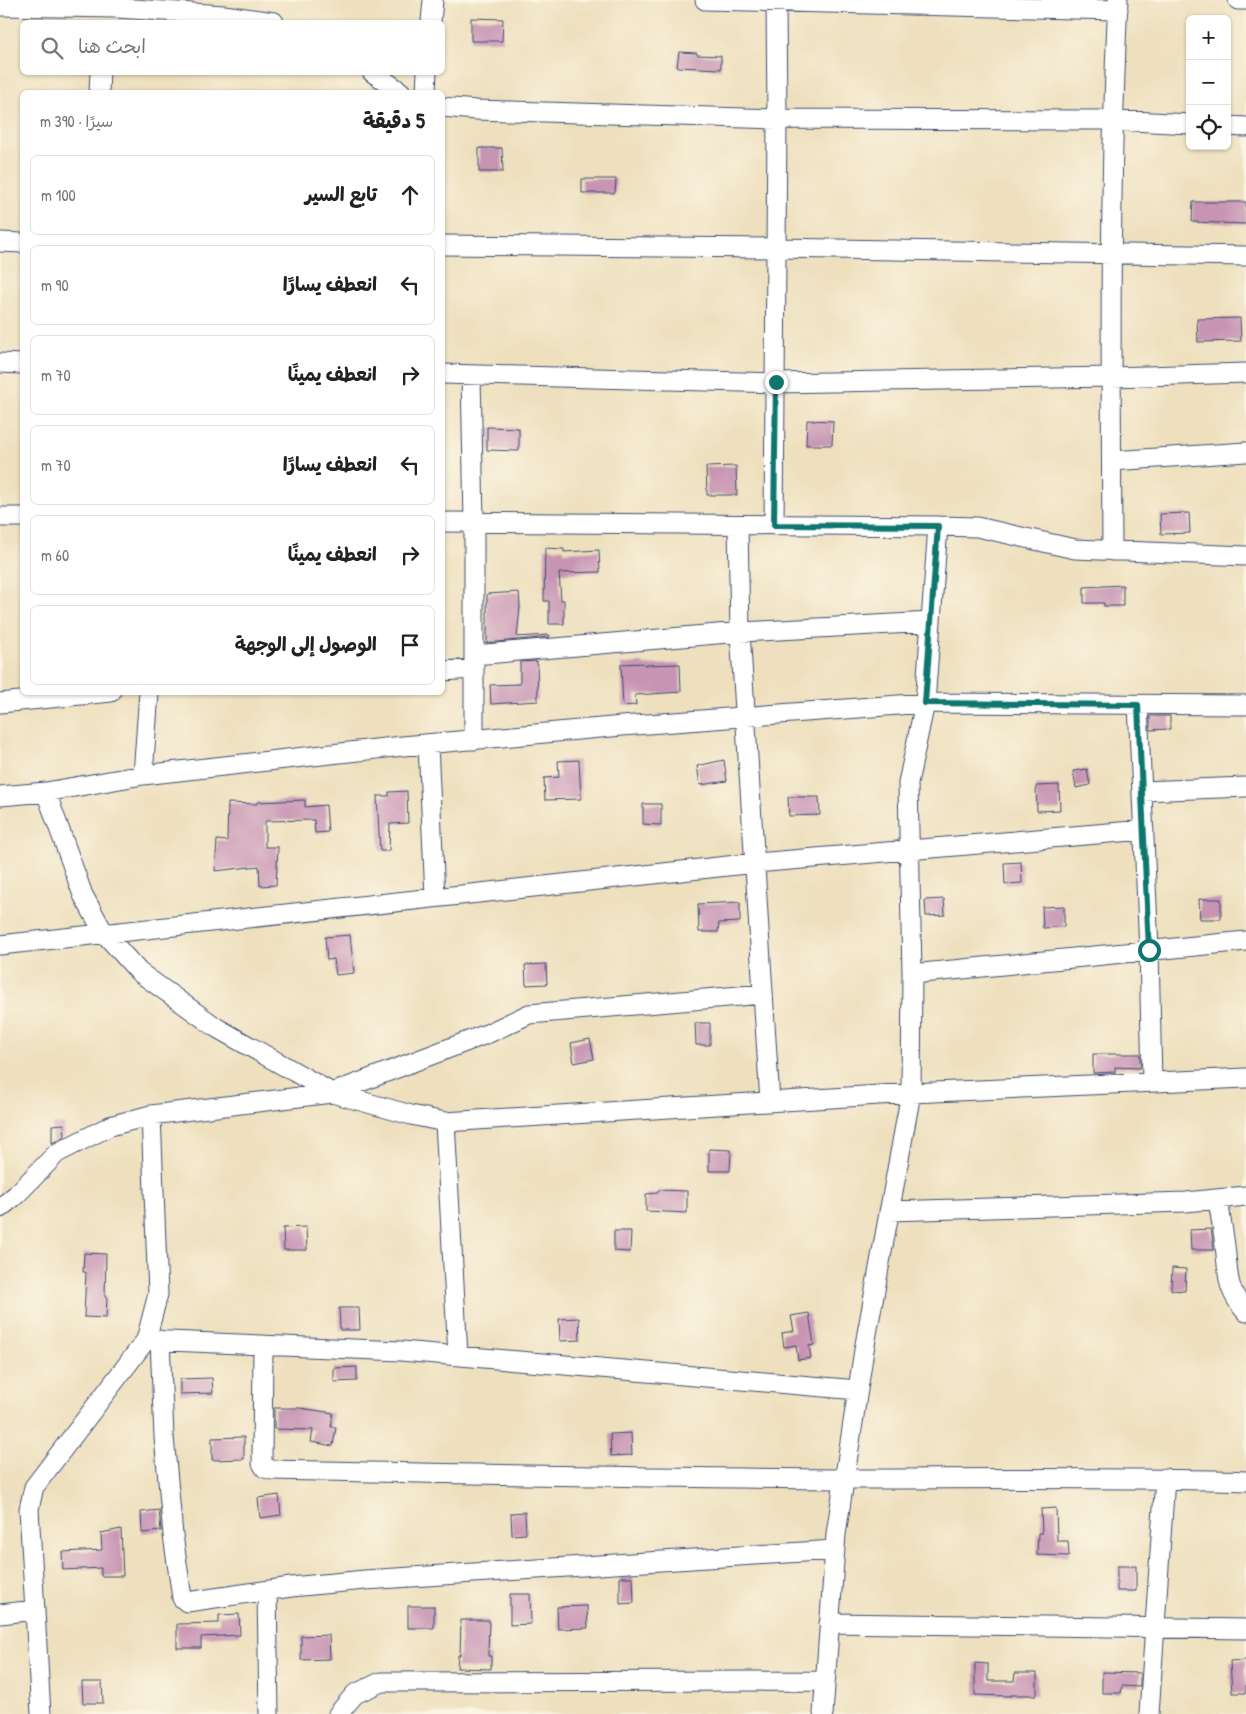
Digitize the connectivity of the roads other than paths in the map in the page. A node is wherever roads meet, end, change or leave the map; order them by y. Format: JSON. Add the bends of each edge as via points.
{"nodes":[{"id":1,"x":433,"y":0,"type":"edge"},
{"id":2,"x":705,"y":0,"type":"edge"},
{"id":3,"x":1238,"y":0,"type":"edge"},
{"id":4,"x":1246,"y":0,"type":"edge"},
{"id":5,"x":776,"y":2,"type":"edge"},
{"id":6,"x":1118,"y":5,"type":"edge"},
{"id":7,"x":0,"y":6,"type":"edge"},
{"id":8,"x":117,"y":10,"type":"edge"},
{"id":9,"x":260,"y":20,"type":"edge"},
{"id":10,"x":431,"y":20,"type":"edge"},
{"id":11,"x":100,"y":75,"type":"edge"},
{"id":12,"x":376,"y":75,"type":"edge"},
{"id":13,"x":427,"y":75,"type":"edge"},
{"id":14,"x":99,"y":90,"type":"edge"},
{"id":15,"x":399,"y":90,"type":"edge"},
{"id":16,"x":426,"y":90,"type":"edge"},
{"id":17,"x":445,"y":107,"type":"edge"},
{"id":18,"x":777,"y":119,"type":"junction"},
{"id":19,"x":1114,"y":120,"type":"junction"},
{"id":20,"x":1186,"y":124,"type":"edge"},
{"id":21,"x":1231,"y":126,"type":"edge"},
{"id":22,"x":1246,"y":126,"type":"edge"},
{"id":23,"x":0,"y":242,"type":"edge"},
{"id":24,"x":20,"y":243,"type":"edge"},
{"id":25,"x":445,"y":245,"type":"edge"},
{"id":26,"x":776,"y":248,"type":"junction"},
{"id":27,"x":1111,"y":254,"type":"junction"},
{"id":28,"x":1246,"y":256,"type":"edge"},
{"id":29,"x":0,"y":363,"type":"edge"},
{"id":30,"x":20,"y":364,"type":"edge"},
{"id":31,"x":1246,"y":373,"type":"edge"},
{"id":32,"x":445,"y":374,"type":"edge"},
{"id":33,"x":471,"y":374,"type":"junction"},
{"id":34,"x":1111,"y":377,"type":"junction"},
{"id":35,"x":776,"y":382,"type":"junction"},
{"id":36,"x":1246,"y":452,"type":"edge"},
{"id":37,"x":1112,"y":461,"type":"junction"},
{"id":38,"x":0,"y":517,"type":"edge"},
{"id":39,"x":20,"y":517,"type":"edge"},
{"id":40,"x":445,"y":522,"type":"edge"},
{"id":41,"x":474,"y":522,"type":"junction"},
{"id":42,"x":738,"y":525,"type":"junction"},
{"id":43,"x":774,"y":525,"type":"junction"},
{"id":44,"x":938,"y":526,"type":"junction"},
{"id":45,"x":1112,"y":551,"type":"junction"},
{"id":46,"x":1246,"y":556,"type":"edge"},
{"id":47,"x":931,"y":622,"type":"junction"},
{"id":48,"x":740,"y":632,"type":"junction"},
{"id":49,"x":474,"y":662,"type":"junction"},
{"id":50,"x":445,"y":670,"type":"edge"},
{"id":51,"x":81,"y":695,"type":"edge"},
{"id":52,"x":149,"y":695,"type":"edge"},
{"id":53,"x":0,"y":703,"type":"edge"},
{"id":54,"x":925,"y":703,"type":"junction"},
{"id":55,"x":1138,"y":705,"type":"junction"},
{"id":56,"x":1246,"y":705,"type":"edge"},
{"id":57,"x":745,"y":717,"type":"junction"},
{"id":58,"x":474,"y":740,"type":"junction"},
{"id":59,"x":428,"y":744,"type":"junction"},
{"id":60,"x":143,"y":775,"type":"junction"},
{"id":61,"x":1246,"y":787,"type":"edge"},
{"id":62,"x":1142,"y":790,"type":"junction"},
{"id":63,"x":46,"y":792,"type":"junction"},
{"id":64,"x":0,"y":796,"type":"edge"},
{"id":65,"x":1144,"y":830,"type":"junction"},
{"id":66,"x":910,"y":848,"type":"junction"},
{"id":67,"x":754,"y":863,"type":"junction"},
{"id":68,"x":435,"y":897,"type":"junction"},
{"id":69,"x":104,"y":933,"type":"junction"},
{"id":70,"x":1246,"y":941,"type":"edge"},
{"id":71,"x":0,"y":945,"type":"edge"},
{"id":72,"x":1149,"y":950,"type":"junction"},
{"id":73,"x":912,"y":974,"type":"junction"},
{"id":74,"x":763,"y":994,"type":"junction"},
{"id":75,"x":1246,"y":1078,"type":"edge"},
{"id":76,"x":1152,"y":1082,"type":"junction"},
{"id":77,"x":332,"y":1092,"type":"junction"},
{"id":78,"x":911,"y":1092,"type":"junction"},
{"id":79,"x":770,"y":1102,"type":"junction"},
{"id":80,"x":151,"y":1115,"type":"junction"},
{"id":81,"x":445,"y":1122,"type":"junction"},
{"id":82,"x":1246,"y":1196,"type":"edge"},
{"id":83,"x":1218,"y":1198,"type":"junction"},
{"id":84,"x":0,"y":1208,"type":"edge"},
{"id":85,"x":889,"y":1211,"type":"junction"},
{"id":86,"x":1246,"y":1312,"type":"edge"},
{"id":87,"x":153,"y":1340,"type":"junction"},
{"id":88,"x":263,"y":1345,"type":"junction"},
{"id":89,"x":458,"y":1356,"type":"junction"},
{"id":90,"x":858,"y":1390,"type":"junction"},
{"id":91,"x":1165,"y":1478,"type":"junction"},
{"id":92,"x":844,"y":1479,"type":"junction"},
{"id":93,"x":1246,"y":1481,"type":"edge"},
{"id":94,"x":834,"y":1550,"type":"junction"},
{"id":95,"x":267,"y":1590,"type":"junction"},
{"id":96,"x":35,"y":1610,"type":"junction"},
{"id":97,"x":0,"y":1614,"type":"edge"},
{"id":98,"x":829,"y":1622,"type":"junction"},
{"id":99,"x":1154,"y":1627,"type":"junction"},
{"id":100,"x":1246,"y":1629,"type":"edge"},
{"id":101,"x":825,"y":1680,"type":"junction"},
{"id":102,"x":41,"y":1714,"type":"edge"},
{"id":103,"x":269,"y":1714,"type":"edge"},
{"id":104,"x":338,"y":1714,"type":"edge"},
{"id":105,"x":823,"y":1714,"type":"edge"},
{"id":106,"x":1149,"y":1714,"type":"edge"}],
"edges":[{"from":1,"to":10,"type":"street"},
{"from":2,"to":5,"type":"street"},
{"from":3,"to":4,"type":"street"},
{"from":5,"to":6,"type":"street"},
{"from":5,"to":18,"type":"street"},
{"from":6,"to":19,"type":"street"},
{"from":7,"to":8,"type":"street"},
{"from":8,"to":9,"type":"street"},
{"from":11,"to":14,"type":"street"},
{"from":12,"to":15,"type":"street"},
{"from":13,"to":16,"type":"street"},
{"from":17,"to":18,"type":"street"},
{"from":18,"to":19,"type":"street"},
{"from":18,"to":26,"type":"street"},
{"from":19,"to":20,"type":"street"},
{"from":19,"to":27,"type":"street"},
{"from":21,"to":22,"type":"street"},
{"from":23,"to":24,"type":"street"},
{"from":25,"to":26,"type":"street"},
{"from":26,"to":27,"type":"street"},
{"from":26,"to":35,"type":"street"},
{"from":27,"to":28,"type":"street"},
{"from":27,"to":34,"type":"street"},
{"from":29,"to":30,"type":"street"},
{"from":31,"to":34,"type":"street"},
{"from":32,"to":33,"type":"street"},
{"from":33,"to":35,"type":"street"},
{"from":33,"to":41,"type":"street"},
{"from":34,"to":35,"type":"street"},
{"from":34,"to":37,"type":"street"},
{"from":35,"to":43,"type":"street"},
{"from":36,"to":37,"type":"street"},
{"from":37,"to":45,"type":"street"},
{"from":38,"to":39,"type":"street"},
{"from":40,"to":41,"type":"street"},
{"from":41,"to":42,"type":"street"},
{"from":41,"to":49,"type":"street"},
{"from":42,"to":43,"type":"street"},
{"from":42,"to":48,"type":"street"},
{"from":43,"to":44,"type":"street"},
{"from":44,"to":45,"type":"street","via":[[977,528],[1076,549]]},
{"from":44,"to":47,"type":"street"},
{"from":45,"to":46,"type":"street"},
{"from":47,"to":48,"type":"street"},
{"from":47,"to":54,"type":"street"},
{"from":48,"to":49,"type":"street"},
{"from":48,"to":57,"type":"street"},
{"from":49,"to":50,"type":"street"},
{"from":49,"to":58,"type":"street"},
{"from":51,"to":53,"type":"street"},
{"from":52,"to":60,"type":"street"},
{"from":54,"to":55,"type":"street"},
{"from":54,"to":57,"type":"street"},
{"from":54,"to":66,"type":"street","via":[[908,783]]},
{"from":55,"to":56,"type":"street"},
{"from":55,"to":62,"type":"street"},
{"from":57,"to":58,"type":"street"},
{"from":57,"to":67,"type":"street"},
{"from":58,"to":59,"type":"street"},
{"from":59,"to":60,"type":"street"},
{"from":59,"to":68,"type":"street"},
{"from":60,"to":63,"type":"street"},
{"from":61,"to":62,"type":"street"},
{"from":62,"to":65,"type":"street"},
{"from":63,"to":64,"type":"street"},
{"from":63,"to":69,"type":"street","via":[[83,895]]},
{"from":65,"to":66,"type":"street"},
{"from":65,"to":72,"type":"street"},
{"from":66,"to":67,"type":"street"},
{"from":66,"to":73,"type":"street"},
{"from":67,"to":68,"type":"street"},
{"from":67,"to":74,"type":"street"},
{"from":68,"to":69,"type":"street"},
{"from":69,"to":71,"type":"street"},
{"from":69,"to":77,"type":"street","via":[[139,972],[217,1028]]},
{"from":70,"to":72,"type":"street"},
{"from":72,"to":73,"type":"street"},
{"from":72,"to":76,"type":"street"},
{"from":73,"to":78,"type":"street"},
{"from":74,"to":77,"type":"street","via":[[529,1014],[489,1033]]},
{"from":74,"to":79,"type":"street"},
{"from":75,"to":76,"type":"street"},
{"from":76,"to":78,"type":"street"},
{"from":77,"to":80,"type":"street"},
{"from":77,"to":81,"type":"street"},
{"from":78,"to":79,"type":"street"},
{"from":78,"to":85,"type":"street"},
{"from":79,"to":81,"type":"street"},
{"from":80,"to":84,"type":"street","via":[[110,1126],[57,1153]]},
{"from":80,"to":87,"type":"street","via":[[158,1294]]},
{"from":81,"to":89,"type":"street"},
{"from":82,"to":83,"type":"street"},
{"from":83,"to":85,"type":"street","via":[[1186,1202]]},
{"from":83,"to":86,"type":"street","via":[[1228,1284]]},
{"from":85,"to":90,"type":"street"},
{"from":87,"to":88,"type":"street"},
{"from":87,"to":95,"type":"street","via":[[182,1598],[187,1602]]},
{"from":87,"to":96,"type":"street","via":[[34,1487],[29,1508]]},
{"from":88,"to":89,"type":"street"},
{"from":88,"to":92,"type":"street","via":[[262,1463],[272,1470]]},
{"from":89,"to":90,"type":"street"},
{"from":90,"to":92,"type":"street"},
{"from":91,"to":92,"type":"street"},
{"from":91,"to":93,"type":"street"},
{"from":91,"to":99,"type":"street"},
{"from":92,"to":94,"type":"street"},
{"from":94,"to":95,"type":"street","via":[[364,1580]]},
{"from":94,"to":98,"type":"street"},
{"from":95,"to":103,"type":"street"},
{"from":96,"to":97,"type":"street"},
{"from":96,"to":102,"type":"street"},
{"from":98,"to":99,"type":"street"},
{"from":98,"to":101,"type":"street"},
{"from":99,"to":100,"type":"street"},
{"from":99,"to":106,"type":"street"},
{"from":101,"to":104,"type":"street","via":[[381,1682],[355,1694]]},
{"from":101,"to":105,"type":"street"}]}
